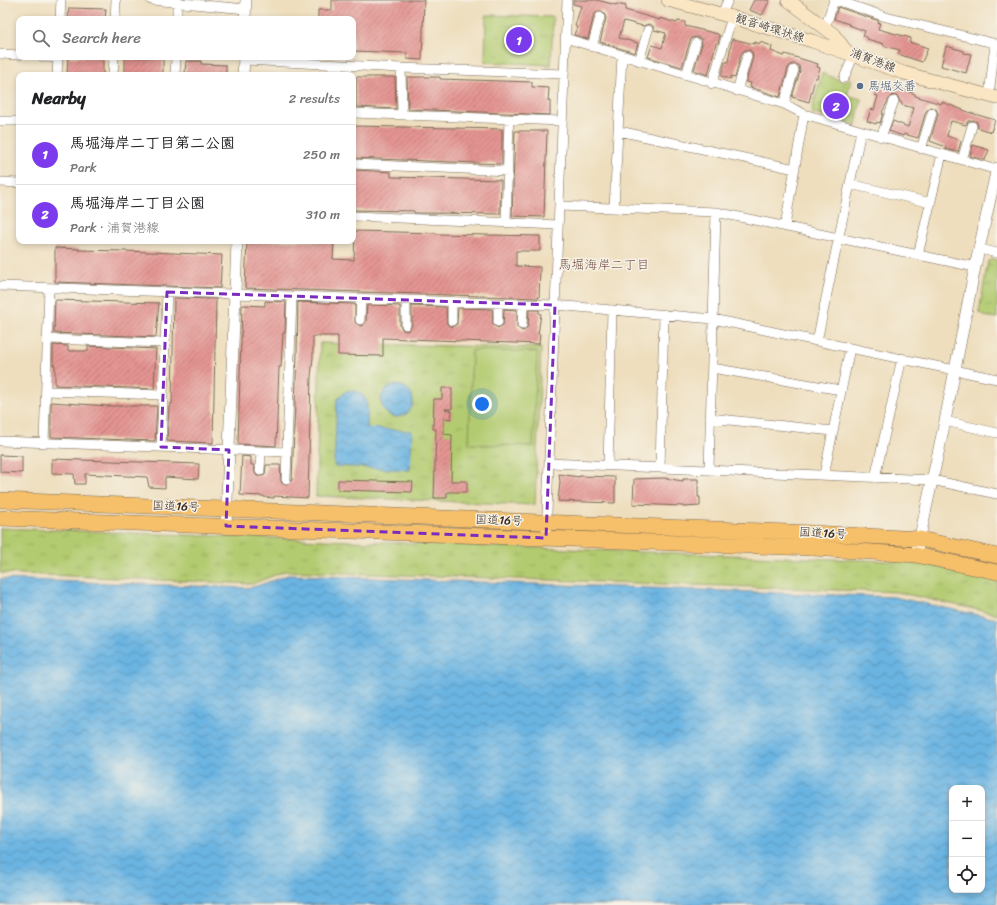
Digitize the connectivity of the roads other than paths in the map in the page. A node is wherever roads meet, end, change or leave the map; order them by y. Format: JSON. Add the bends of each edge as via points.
{"nodes":[{"id":1,"x":60,"y":0,"type":"edge"},
{"id":2,"x":116,"y":0,"type":"edge"},
{"id":3,"x":151,"y":0,"type":"edge"},
{"id":4,"x":567,"y":0,"type":"edge"},
{"id":5,"x":668,"y":0,"type":"edge"},
{"id":6,"x":728,"y":0,"type":"edge"},
{"id":7,"x":788,"y":0,"type":"edge"},
{"id":8,"x":835,"y":0,"type":"edge"},
{"id":9,"x":177,"y":3,"type":"junction"},
{"id":10,"x":246,"y":9,"type":"edge"},
{"id":11,"x":727,"y":15,"type":"junction"},
{"id":12,"x":60,"y":16,"type":"edge"},
{"id":13,"x":115,"y":16,"type":"edge"},
{"id":14,"x":177,"y":16,"type":"edge"},
{"id":15,"x":600,"y":17,"type":"dead end"},
{"id":16,"x":826,"y":28,"type":"junction"},
{"id":17,"x":648,"y":30,"type":"dead end"},
{"id":18,"x":565,"y":38,"type":"junction"},
{"id":19,"x":696,"y":43,"type":"dead end"},
{"id":20,"x":996,"y":44,"type":"edge"},
{"id":21,"x":592,"y":47,"type":"junction"},
{"id":22,"x":0,"y":54,"type":"edge"},
{"id":23,"x":851,"y":54,"type":"junction"},
{"id":24,"x":16,"y":55,"type":"edge"},
{"id":25,"x":622,"y":56,"type":"junction"},
{"id":26,"x":747,"y":56,"type":"dead end"},
{"id":27,"x":58,"y":60,"type":"edge"},
{"id":28,"x":114,"y":60,"type":"edge"},
{"id":29,"x":176,"y":60,"type":"edge"},
{"id":30,"x":244,"y":60,"type":"edge"},
{"id":31,"x":261,"y":60,"type":"edge"},
{"id":32,"x":639,"y":61,"type":"junction"},
{"id":33,"x":401,"y":68,"type":"junction"},
{"id":34,"x":794,"y":70,"type":"dead end"},
{"id":35,"x":58,"y":72,"type":"edge"},
{"id":36,"x":113,"y":72,"type":"edge"},
{"id":37,"x":175,"y":72,"type":"edge"},
{"id":38,"x":243,"y":72,"type":"edge"},
{"id":39,"x":564,"y":74,"type":"junction"},
{"id":40,"x":686,"y":75,"type":"junction"},
{"id":41,"x":844,"y":78,"type":"dead end"},
{"id":42,"x":712,"y":84,"type":"junction"},
{"id":43,"x":737,"y":91,"type":"junction"},
{"id":44,"x":993,"y":97,"type":"edge"},
{"id":45,"x":894,"y":101,"type":"dead end"},
{"id":46,"x":784,"y":104,"type":"junction"},
{"id":47,"x":356,"y":113,"type":"edge"},
{"id":48,"x":932,"y":113,"type":"dead end"},
{"id":49,"x":804,"y":114,"type":"junction"},
{"id":50,"x":402,"y":115,"type":"junction"},
{"id":51,"x":509,"y":119,"type":"junction"},
{"id":52,"x":0,"y":121,"type":"edge"},
{"id":53,"x":16,"y":121,"type":"edge"},
{"id":54,"x":562,"y":122,"type":"junction"},
{"id":55,"x":972,"y":126,"type":"dead end"},
{"id":56,"x":619,"y":131,"type":"junction"},
{"id":57,"x":861,"y":131,"type":"junction"},
{"id":58,"x":881,"y":137,"type":"junction"},
{"id":59,"x":921,"y":149,"type":"junction"},
{"id":60,"x":942,"y":154,"type":"junction"},
{"id":61,"x":962,"y":160,"type":"junction"},
{"id":62,"x":356,"y":164,"type":"edge"},
{"id":63,"x":795,"y":168,"type":"junction"},
{"id":64,"x":508,"y":170,"type":"junction"},
{"id":65,"x":997,"y":170,"type":"edge"},
{"id":66,"x":0,"y":182,"type":"edge"},
{"id":67,"x":16,"y":183,"type":"edge"},
{"id":68,"x":850,"y":184,"type":"junction"},
{"id":69,"x":930,"y":203,"type":"junction"},
{"id":70,"x":559,"y":206,"type":"junction"},
{"id":71,"x":614,"y":208,"type":"junction"},
{"id":72,"x":716,"y":212,"type":"junction"},
{"id":73,"x":356,"y":216,"type":"edge"},
{"id":74,"x":506,"y":222,"type":"junction"},
{"id":75,"x":558,"y":225,"type":"junction"},
{"id":76,"x":785,"y":226,"type":"junction"},
{"id":77,"x":838,"y":238,"type":"junction"},
{"id":78,"x":237,"y":244,"type":"edge"},
{"id":79,"x":980,"y":249,"type":"junction"},
{"id":80,"x":997,"y":253,"type":"edge"},
{"id":81,"x":918,"y":255,"type":"junction"},
{"id":82,"x":975,"y":267,"type":"junction"},
{"id":83,"x":0,"y":286,"type":"edge"},
{"id":84,"x":49,"y":288,"type":"junction"},
{"id":85,"x":167,"y":292,"type":"junction"},
{"id":86,"x":235,"y":294,"type":"junction"},
{"id":87,"x":292,"y":296,"type":"junction"},
{"id":88,"x":361,"y":298,"type":"junction"},
{"id":89,"x":406,"y":300,"type":"junction"},
{"id":90,"x":452,"y":301,"type":"junction"},
{"id":91,"x":498,"y":303,"type":"junction"},
{"id":92,"x":523,"y":304,"type":"junction"},
{"id":93,"x":555,"y":305,"type":"junction"},
{"id":94,"x":612,"y":310,"type":"junction"},
{"id":95,"x":664,"y":314,"type":"junction"},
{"id":96,"x":713,"y":319,"type":"junction"},
{"id":97,"x":360,"y":320,"type":"dead end"},
{"id":98,"x":452,"y":321,"type":"dead end"},
{"id":99,"x":498,"y":322,"type":"dead end"},
{"id":100,"x":406,"y":325,"type":"dead end"},
{"id":101,"x":522,"y":325,"type":"dead end"},
{"id":102,"x":48,"y":339,"type":"junction"},
{"id":103,"x":817,"y":341,"type":"junction"},
{"id":104,"x":165,"y":343,"type":"junction"},
{"id":105,"x":850,"y":348,"type":"junction"},
{"id":106,"x":902,"y":358,"type":"junction"},
{"id":107,"x":712,"y":368,"type":"junction"},
{"id":108,"x":955,"y":370,"type":"junction"},
{"id":109,"x":997,"y":379,"type":"edge"},
{"id":110,"x":841,"y":390,"type":"junction"},
{"id":111,"x":46,"y":391,"type":"junction"},
{"id":112,"x":163,"y":395,"type":"junction"},
{"id":113,"x":710,"y":418,"type":"junction"},
{"id":114,"x":944,"y":421,"type":"junction"},
{"id":115,"x":833,"y":431,"type":"junction"},
{"id":116,"x":997,"y":432,"type":"edge"},
{"id":117,"x":0,"y":441,"type":"edge"},
{"id":118,"x":44,"y":443,"type":"junction"},
{"id":119,"x":161,"y":447,"type":"junction"},
{"id":120,"x":229,"y":450,"type":"junction"},
{"id":121,"x":261,"y":451,"type":"junction"},
{"id":122,"x":287,"y":452,"type":"junction"},
{"id":123,"x":549,"y":463,"type":"junction"},
{"id":124,"x":608,"y":465,"type":"junction"},
{"id":125,"x":660,"y":468,"type":"junction"},
{"id":126,"x":709,"y":470,"type":"junction"},
{"id":127,"x":260,"y":471,"type":"dead end"},
{"id":128,"x":824,"y":475,"type":"junction"},
{"id":129,"x":875,"y":478,"type":"junction"},
{"id":130,"x":286,"y":479,"type":"dead end"},
{"id":131,"x":932,"y":480,"type":"junction"},
{"id":132,"x":997,"y":494,"type":"edge"},
{"id":133,"x":0,"y":500,"type":"edge"},
{"id":134,"x":227,"y":508,"type":"junction"},
{"id":135,"x":0,"y":518,"type":"edge"},
{"id":136,"x":547,"y":522,"type":"junction"},
{"id":137,"x":226,"y":526,"type":"junction"},
{"id":138,"x":546,"y":538,"type":"junction"},
{"id":139,"x":920,"y":539,"type":"junction"},
{"id":140,"x":916,"y":555,"type":"junction"},
{"id":141,"x":997,"y":556,"type":"edge"},
{"id":142,"x":997,"y":572,"type":"edge"}],
"edges":[{"from":1,"to":12,"type":"street"},
{"from":2,"to":13,"type":"street"},
{"from":3,"to":9,"type":"street"},
{"from":4,"to":18,"type":"street"},
{"from":5,"to":11,"type":"main road","name":"観音崎環状線"},
{"from":6,"to":11,"type":"street"},
{"from":7,"to":16,"type":"main road","name":"浦賀港線"},
{"from":8,"to":16,"type":"street"},
{"from":8,"to":20,"type":"street","via":[[886,17]]},
{"from":9,"to":10,"type":"street"},
{"from":9,"to":14,"type":"street"},
{"from":11,"to":23,"type":"main road","name":"観音崎環状線"},
{"from":11,"to":42,"type":"street"},
{"from":15,"to":21,"type":"street"},
{"from":16,"to":23,"type":"main road","name":"浦賀港線"},
{"from":17,"to":32,"type":"street"},
{"from":18,"to":21,"type":"street"},
{"from":18,"to":39,"type":"street"},
{"from":19,"to":40,"type":"street"},
{"from":20,"to":44,"type":"street"},
{"from":21,"to":25,"type":"street"},
{"from":22,"to":24,"type":"street"},
{"from":23,"to":41,"type":"street"},
{"from":23,"to":44,"type":"main road","name":"浦賀港線","via":[[904,73]]},
{"from":25,"to":32,"type":"street"},
{"from":25,"to":56,"type":"street"},
{"from":26,"to":43,"type":"street"},
{"from":27,"to":35,"type":"street"},
{"from":28,"to":36,"type":"street"},
{"from":29,"to":37,"type":"street"},
{"from":30,"to":38,"type":"street"},
{"from":31,"to":33,"type":"street"},
{"from":32,"to":40,"type":"street"},
{"from":33,"to":39,"type":"street"},
{"from":33,"to":50,"type":"street"},
{"from":34,"to":46,"type":"street"},
{"from":39,"to":54,"type":"street"},
{"from":40,"to":42,"type":"street"},
{"from":42,"to":43,"type":"street"},
{"from":43,"to":46,"type":"street"},
{"from":45,"to":58,"type":"street"},
{"from":46,"to":49,"type":"street"},
{"from":47,"to":50,"type":"street"},
{"from":48,"to":59,"type":"street"},
{"from":49,"to":57,"type":"street"},
{"from":49,"to":63,"type":"street"},
{"from":50,"to":51,"type":"street"},
{"from":51,"to":54,"type":"street"},
{"from":51,"to":64,"type":"street"},
{"from":52,"to":53,"type":"street"},
{"from":54,"to":70,"type":"street"},
{"from":55,"to":61,"type":"street"},
{"from":56,"to":63,"type":"street"},
{"from":56,"to":71,"type":"street"},
{"from":57,"to":58,"type":"street"},
{"from":57,"to":68,"type":"street"},
{"from":58,"to":59,"type":"street"},
{"from":59,"to":60,"type":"street"},
{"from":60,"to":61,"type":"street"},
{"from":60,"to":69,"type":"street"},
{"from":61,"to":65,"type":"street"},
{"from":62,"to":64,"type":"street"},
{"from":63,"to":76,"type":"street"},
{"from":64,"to":74,"type":"street"},
{"from":65,"to":79,"type":"street"},
{"from":66,"to":67,"type":"street"},
{"from":68,"to":69,"type":"street"},
{"from":68,"to":77,"type":"street"},
{"from":69,"to":81,"type":"street"},
{"from":70,"to":71,"type":"street"},
{"from":70,"to":75,"type":"street"},
{"from":71,"to":72,"type":"street"},
{"from":72,"to":76,"type":"street"},
{"from":72,"to":96,"type":"street"},
{"from":73,"to":74,"type":"street"},
{"from":74,"to":75,"type":"street"},
{"from":75,"to":93,"type":"street"},
{"from":76,"to":77,"type":"street"},
{"from":77,"to":81,"type":"street"},
{"from":77,"to":103,"type":"street"},
{"from":78,"to":86,"type":"street"},
{"from":79,"to":80,"type":"street"},
{"from":79,"to":82,"type":"street"},
{"from":81,"to":82,"type":"street"},
{"from":82,"to":108,"type":"street"},
{"from":83,"to":84,"type":"street"},
{"from":84,"to":85,"type":"street"},
{"from":84,"to":102,"type":"street"},
{"from":85,"to":86,"type":"street"},
{"from":85,"to":104,"type":"street"},
{"from":86,"to":87,"type":"street"},
{"from":86,"to":120,"type":"street"},
{"from":87,"to":88,"type":"street"},
{"from":87,"to":122,"type":"street"},
{"from":88,"to":89,"type":"street"},
{"from":88,"to":97,"type":"street"},
{"from":89,"to":90,"type":"street"},
{"from":89,"to":100,"type":"street"},
{"from":90,"to":91,"type":"street"},
{"from":90,"to":98,"type":"street"},
{"from":91,"to":92,"type":"street"},
{"from":91,"to":99,"type":"street"},
{"from":92,"to":93,"type":"street"},
{"from":92,"to":101,"type":"street"},
{"from":93,"to":94,"type":"street"},
{"from":93,"to":123,"type":"street"},
{"from":94,"to":95,"type":"street"},
{"from":94,"to":124,"type":"street"},
{"from":95,"to":96,"type":"street"},
{"from":95,"to":125,"type":"street"},
{"from":96,"to":103,"type":"street"},
{"from":96,"to":107,"type":"street"},
{"from":102,"to":104,"type":"street"},
{"from":102,"to":111,"type":"street"},
{"from":103,"to":105,"type":"street"},
{"from":104,"to":112,"type":"street"},
{"from":105,"to":106,"type":"street"},
{"from":105,"to":110,"type":"street"},
{"from":106,"to":108,"type":"street"},
{"from":106,"to":129,"type":"street"},
{"from":107,"to":110,"type":"street"},
{"from":107,"to":113,"type":"street"},
{"from":108,"to":109,"type":"street"},
{"from":108,"to":114,"type":"street"},
{"from":110,"to":115,"type":"street"},
{"from":111,"to":112,"type":"street"},
{"from":111,"to":118,"type":"street"},
{"from":112,"to":119,"type":"street"},
{"from":113,"to":115,"type":"street"},
{"from":113,"to":126,"type":"street"},
{"from":114,"to":116,"type":"street"},
{"from":114,"to":131,"type":"street"},
{"from":115,"to":128,"type":"street"},
{"from":117,"to":118,"type":"street"},
{"from":118,"to":119,"type":"street"},
{"from":119,"to":120,"type":"street"},
{"from":120,"to":121,"type":"street"},
{"from":120,"to":134,"type":"street"},
{"from":121,"to":122,"type":"street"},
{"from":121,"to":127,"type":"street"},
{"from":122,"to":130,"type":"street"},
{"from":123,"to":124,"type":"street"},
{"from":123,"to":136,"type":"street"},
{"from":124,"to":125,"type":"street"},
{"from":125,"to":126,"type":"street"},
{"from":126,"to":128,"type":"street"},
{"from":128,"to":129,"type":"street"},
{"from":129,"to":131,"type":"street"},
{"from":131,"to":132,"type":"street"},
{"from":131,"to":139,"type":"street"},
{"from":133,"to":134,"type":"highway","name":"国道16号"},
{"from":134,"to":136,"type":"highway","name":"国道16号"},
{"from":134,"to":137,"type":"street"},
{"from":135,"to":137,"type":"highway","name":"国道16号"},
{"from":136,"to":138,"type":"street"},
{"from":136,"to":139,"type":"highway","name":"国道16号"},
{"from":137,"to":138,"type":"highway","name":"国道16号"},
{"from":138,"to":140,"type":"highway","name":"国道16号","via":[[813,548]]},
{"from":139,"to":140,"type":"street"},
{"from":139,"to":141,"type":"highway","name":"国道16号"},
{"from":140,"to":142,"type":"highway","name":"国道16号"}]}
